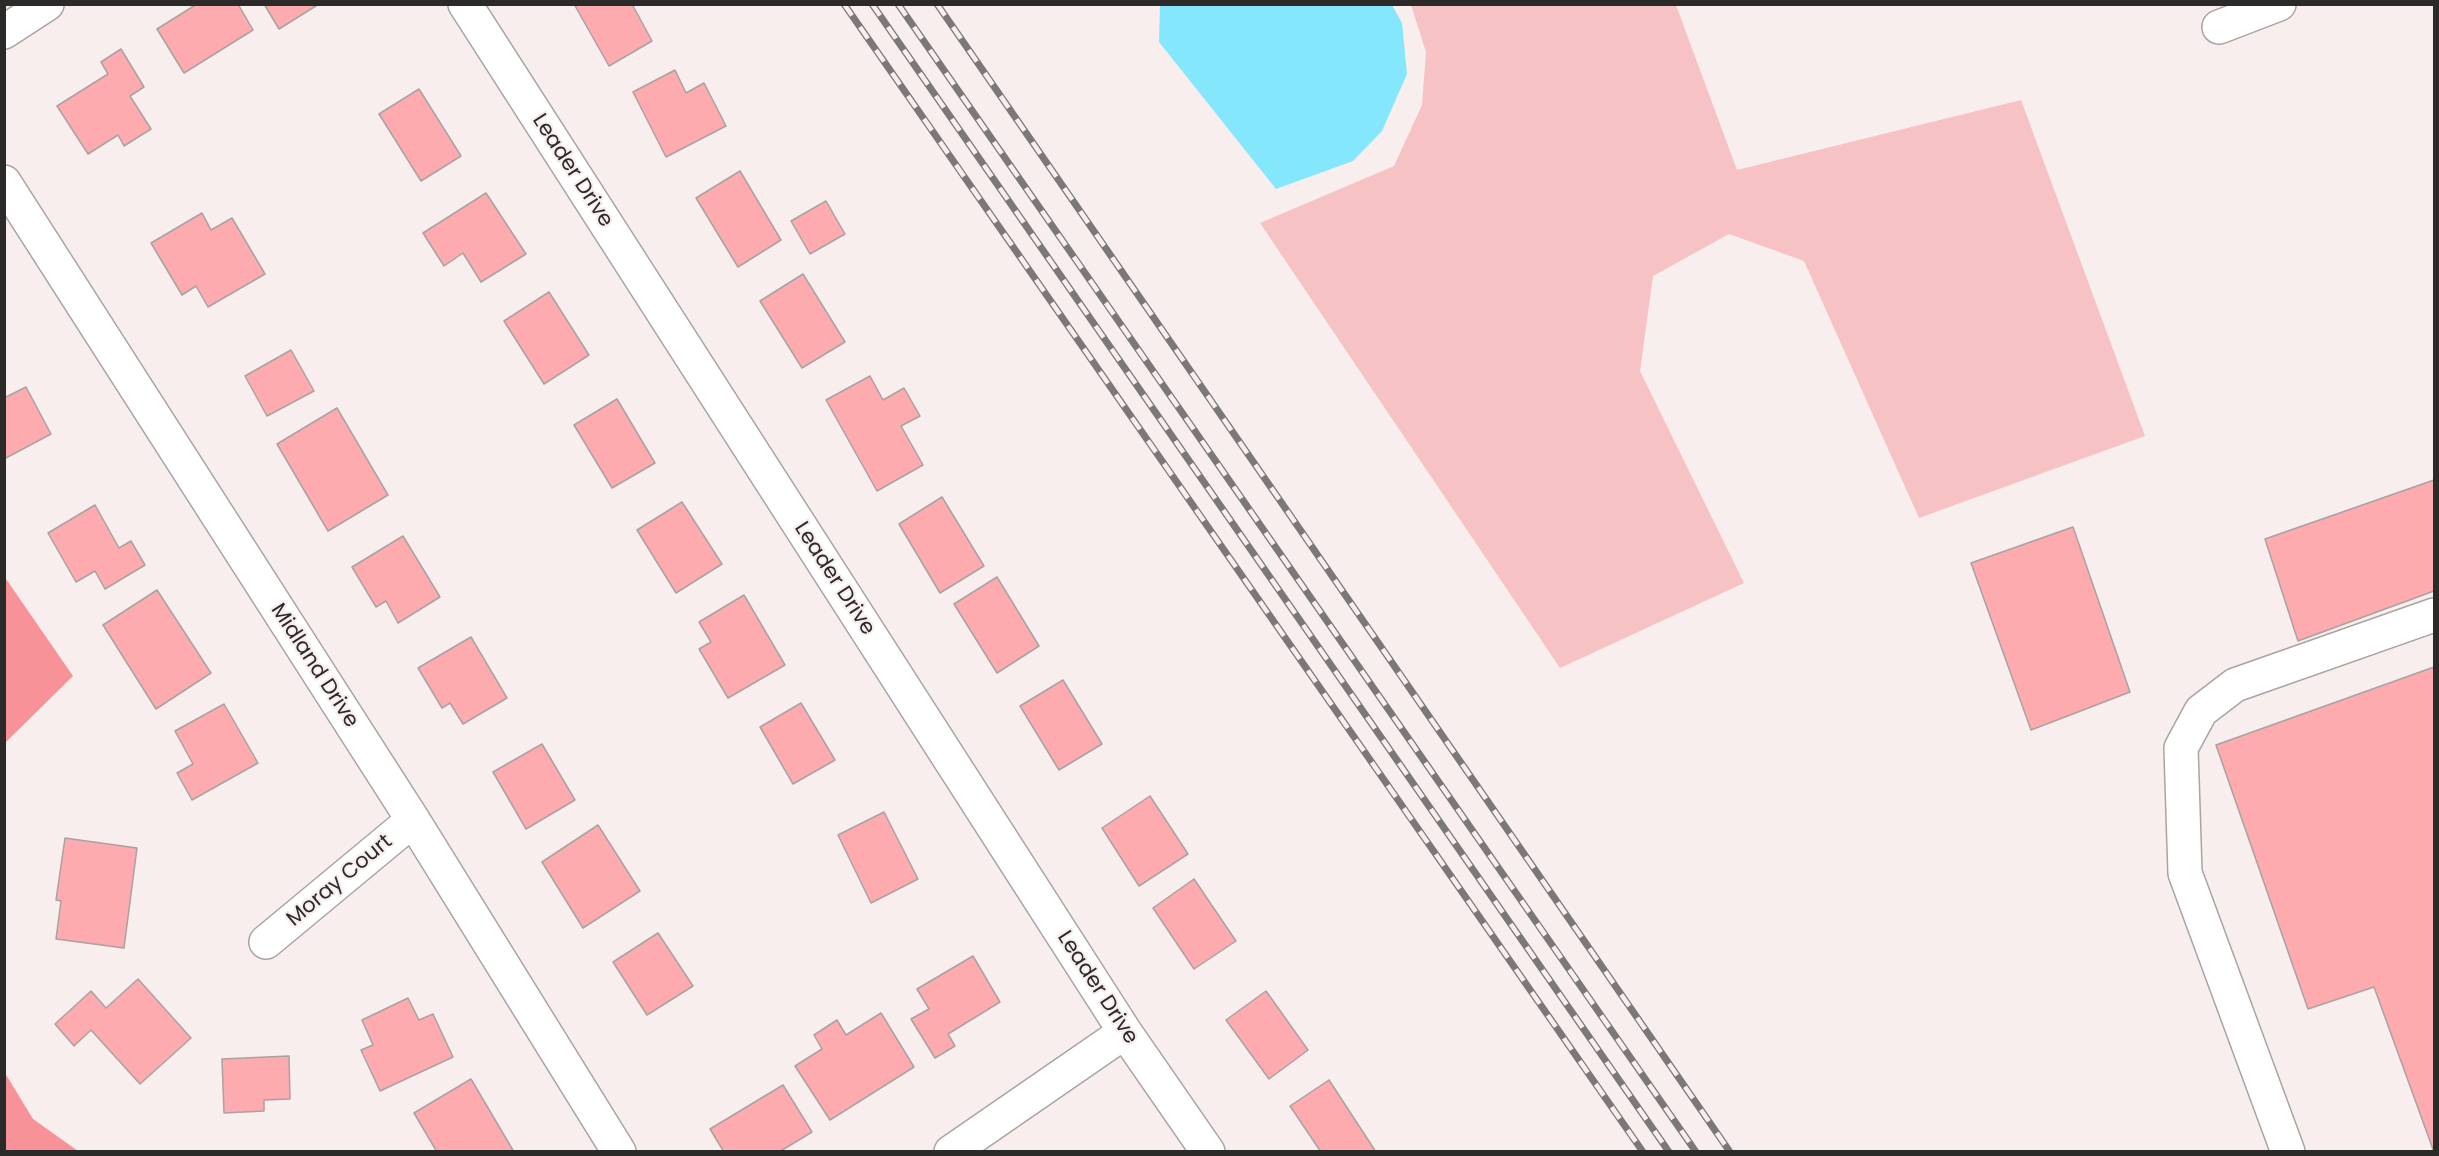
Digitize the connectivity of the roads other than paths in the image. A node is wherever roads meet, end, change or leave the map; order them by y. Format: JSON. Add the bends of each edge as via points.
{"nodes":[{"id":1,"x":47,"y":4,"type":"edge"},
{"id":2,"x":465,"y":4,"type":"edge"},
{"id":3,"x":2279,"y":4,"type":"edge"},
{"id":4,"x":2219,"y":27,"type":"dead end"},
{"id":5,"x":4,"y":32,"type":"edge"},
{"id":6,"x":4,"y":183,"type":"edge"},
{"id":7,"x":2434,"y":615,"type":"edge"},
{"id":8,"x":413,"y":820,"type":"junction"},
{"id":9,"x":266,"y":942,"type":"dead end"},
{"id":10,"x":1125,"y":1032,"type":"junction"},
{"id":11,"x":619,"y":1152,"type":"edge"},
{"id":12,"x":951,"y":1152,"type":"edge"},
{"id":13,"x":1208,"y":1152,"type":"edge"},
{"id":14,"x":2288,"y":1152,"type":"edge"}],
"edges":[{"from":1,"to":5,"type":"street"},
{"from":2,"to":10,"type":"street","name":"Leader Drive"},
{"from":3,"to":4,"type":"street"},
{"from":6,"to":8,"type":"street","name":"Midland Drive"},
{"from":7,"to":14,"type":"street","via":[[2235,685],[2201,711],[2181,748],[2185,873]]},
{"from":8,"to":9,"type":"street","name":"Moray Court"},
{"from":8,"to":11,"type":"street","name":"Midland Drive"},
{"from":10,"to":12,"type":"street"},
{"from":10,"to":13,"type":"street","name":"Leader Drive"}]}
